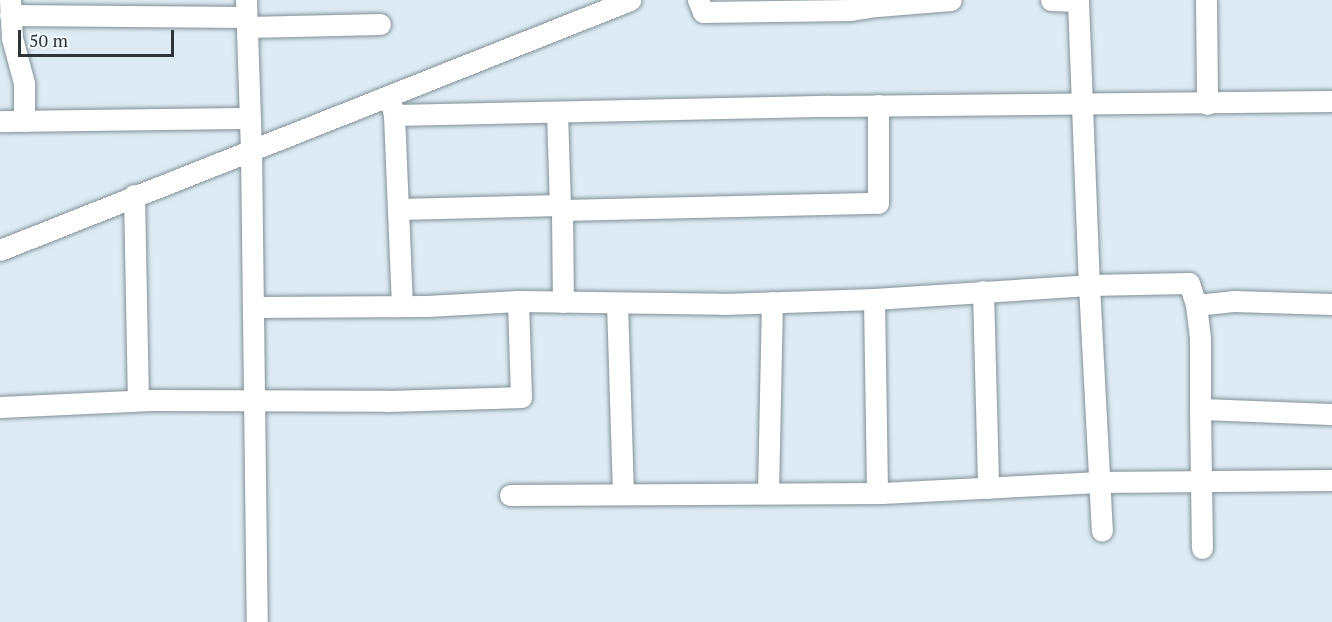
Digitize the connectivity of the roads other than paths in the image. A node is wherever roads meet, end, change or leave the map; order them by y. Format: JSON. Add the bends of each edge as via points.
{"nodes":[{"id":1,"x":630,"y":0,"type":"edge"},
{"id":2,"x":698,"y":0,"type":"edge"},
{"id":3,"x":951,"y":0,"type":"edge"},
{"id":4,"x":1051,"y":0,"type":"edge"},
{"id":5,"x":1206,"y":0,"type":"edge"},
{"id":6,"x":877,"y":3,"type":"edge"},
{"id":7,"x":10,"y":8,"type":"edge"},
{"id":8,"x":246,"y":15,"type":"edge"},
{"id":9,"x":380,"y":24,"type":"dead end"},
{"id":10,"x":1332,"y":101,"type":"edge"},
{"id":11,"x":1082,"y":104,"type":"junction"},
{"id":12,"x":1207,"y":104,"type":"junction"},
{"id":13,"x":392,"y":105,"type":"junction"},
{"id":14,"x":878,"y":105,"type":"junction"},
{"id":15,"x":557,"y":112,"type":"junction"},
{"id":16,"x":250,"y":118,"type":"junction"},
{"id":17,"x":0,"y":121,"type":"edge"},
{"id":18,"x":24,"y":121,"type":"junction"},
{"id":19,"x":251,"y":150,"type":"junction"},
{"id":20,"x":134,"y":195,"type":"junction"},
{"id":21,"x":561,"y":207,"type":"junction"},
{"id":22,"x":399,"y":209,"type":"junction"},
{"id":23,"x":0,"y":250,"type":"edge"},
{"id":24,"x":1089,"y":285,"type":"junction"},
{"id":25,"x":983,"y":291,"type":"junction"},
{"id":26,"x":874,"y":299,"type":"junction"},
{"id":27,"x":518,"y":301,"type":"junction"},
{"id":28,"x":563,"y":302,"type":"junction"},
{"id":29,"x":772,"y":302,"type":"junction"},
{"id":30,"x":617,"y":303,"type":"junction"},
{"id":31,"x":1332,"y":304,"type":"edge"},
{"id":32,"x":1196,"y":305,"type":"junction"},
{"id":33,"x":402,"y":306,"type":"junction"},
{"id":34,"x":253,"y":307,"type":"junction"},
{"id":35,"x":138,"y":400,"type":"junction"},
{"id":36,"x":255,"y":401,"type":"junction"},
{"id":37,"x":0,"y":407,"type":"edge"},
{"id":38,"x":1200,"y":409,"type":"junction"},
{"id":39,"x":1332,"y":414,"type":"edge"},
{"id":40,"x":1201,"y":480,"type":"junction"},
{"id":41,"x":1332,"y":480,"type":"edge"},
{"id":42,"x":1100,"y":482,"type":"junction"},
{"id":43,"x":988,"y":488,"type":"junction"},
{"id":44,"x":768,"y":492,"type":"junction"},
{"id":45,"x":623,"y":493,"type":"junction"},
{"id":46,"x":877,"y":493,"type":"junction"},
{"id":47,"x":510,"y":495,"type":"dead end"},
{"id":48,"x":1102,"y":531,"type":"dead end"},
{"id":49,"x":1202,"y":548,"type":"dead end"},
{"id":50,"x":257,"y":622,"type":"edge"}],
"edges":[{"from":1,"to":13,"type":"street"},
{"from":2,"to":6,"type":"street","via":[[703,12],[851,10]]},
{"from":3,"to":6,"type":"street"},
{"from":4,"to":11,"type":"street","via":[[1078,1]]},
{"from":5,"to":12,"type":"street"},
{"from":7,"to":8,"type":"street"},
{"from":7,"to":18,"type":"street","via":[[12,38],[24,83]]},
{"from":8,"to":9,"type":"street"},
{"from":8,"to":16,"type":"street"},
{"from":10,"to":12,"type":"street"},
{"from":11,"to":12,"type":"street"},
{"from":11,"to":14,"type":"street"},
{"from":11,"to":24,"type":"street"},
{"from":13,"to":15,"type":"street"},
{"from":13,"to":19,"type":"street"},
{"from":13,"to":22,"type":"street"},
{"from":14,"to":15,"type":"street"},
{"from":14,"to":21,"type":"street","via":[[878,203]]},
{"from":15,"to":21,"type":"street"},
{"from":16,"to":18,"type":"street"},
{"from":16,"to":19,"type":"street"},
{"from":17,"to":18,"type":"street"},
{"from":19,"to":20,"type":"street"},
{"from":19,"to":34,"type":"street"},
{"from":20,"to":23,"type":"street"},
{"from":20,"to":35,"type":"street"},
{"from":21,"to":22,"type":"street"},
{"from":21,"to":28,"type":"street"},
{"from":22,"to":33,"type":"street"},
{"from":24,"to":25,"type":"street"},
{"from":24,"to":32,"type":"street","via":[[1189,284]]},
{"from":24,"to":42,"type":"street"},
{"from":25,"to":26,"type":"street"},
{"from":25,"to":43,"type":"street"},
{"from":26,"to":29,"type":"street"},
{"from":26,"to":46,"type":"street"},
{"from":27,"to":28,"type":"street"},
{"from":27,"to":33,"type":"street"},
{"from":27,"to":36,"type":"street","via":[[521,397]]},
{"from":28,"to":30,"type":"street"},
{"from":29,"to":30,"type":"street"},
{"from":29,"to":44,"type":"street"},
{"from":30,"to":45,"type":"street"},
{"from":31,"to":32,"type":"street","via":[[1233,301]]},
{"from":32,"to":38,"type":"street"},
{"from":33,"to":34,"type":"street"},
{"from":34,"to":36,"type":"street"},
{"from":35,"to":36,"type":"street"},
{"from":35,"to":37,"type":"street"},
{"from":36,"to":50,"type":"street"},
{"from":38,"to":39,"type":"street"},
{"from":38,"to":40,"type":"street"},
{"from":40,"to":41,"type":"street"},
{"from":40,"to":42,"type":"street"},
{"from":40,"to":49,"type":"street"},
{"from":42,"to":43,"type":"street"},
{"from":42,"to":48,"type":"street"},
{"from":43,"to":46,"type":"street"},
{"from":44,"to":45,"type":"street"},
{"from":44,"to":46,"type":"street"},
{"from":45,"to":47,"type":"street"}]}
